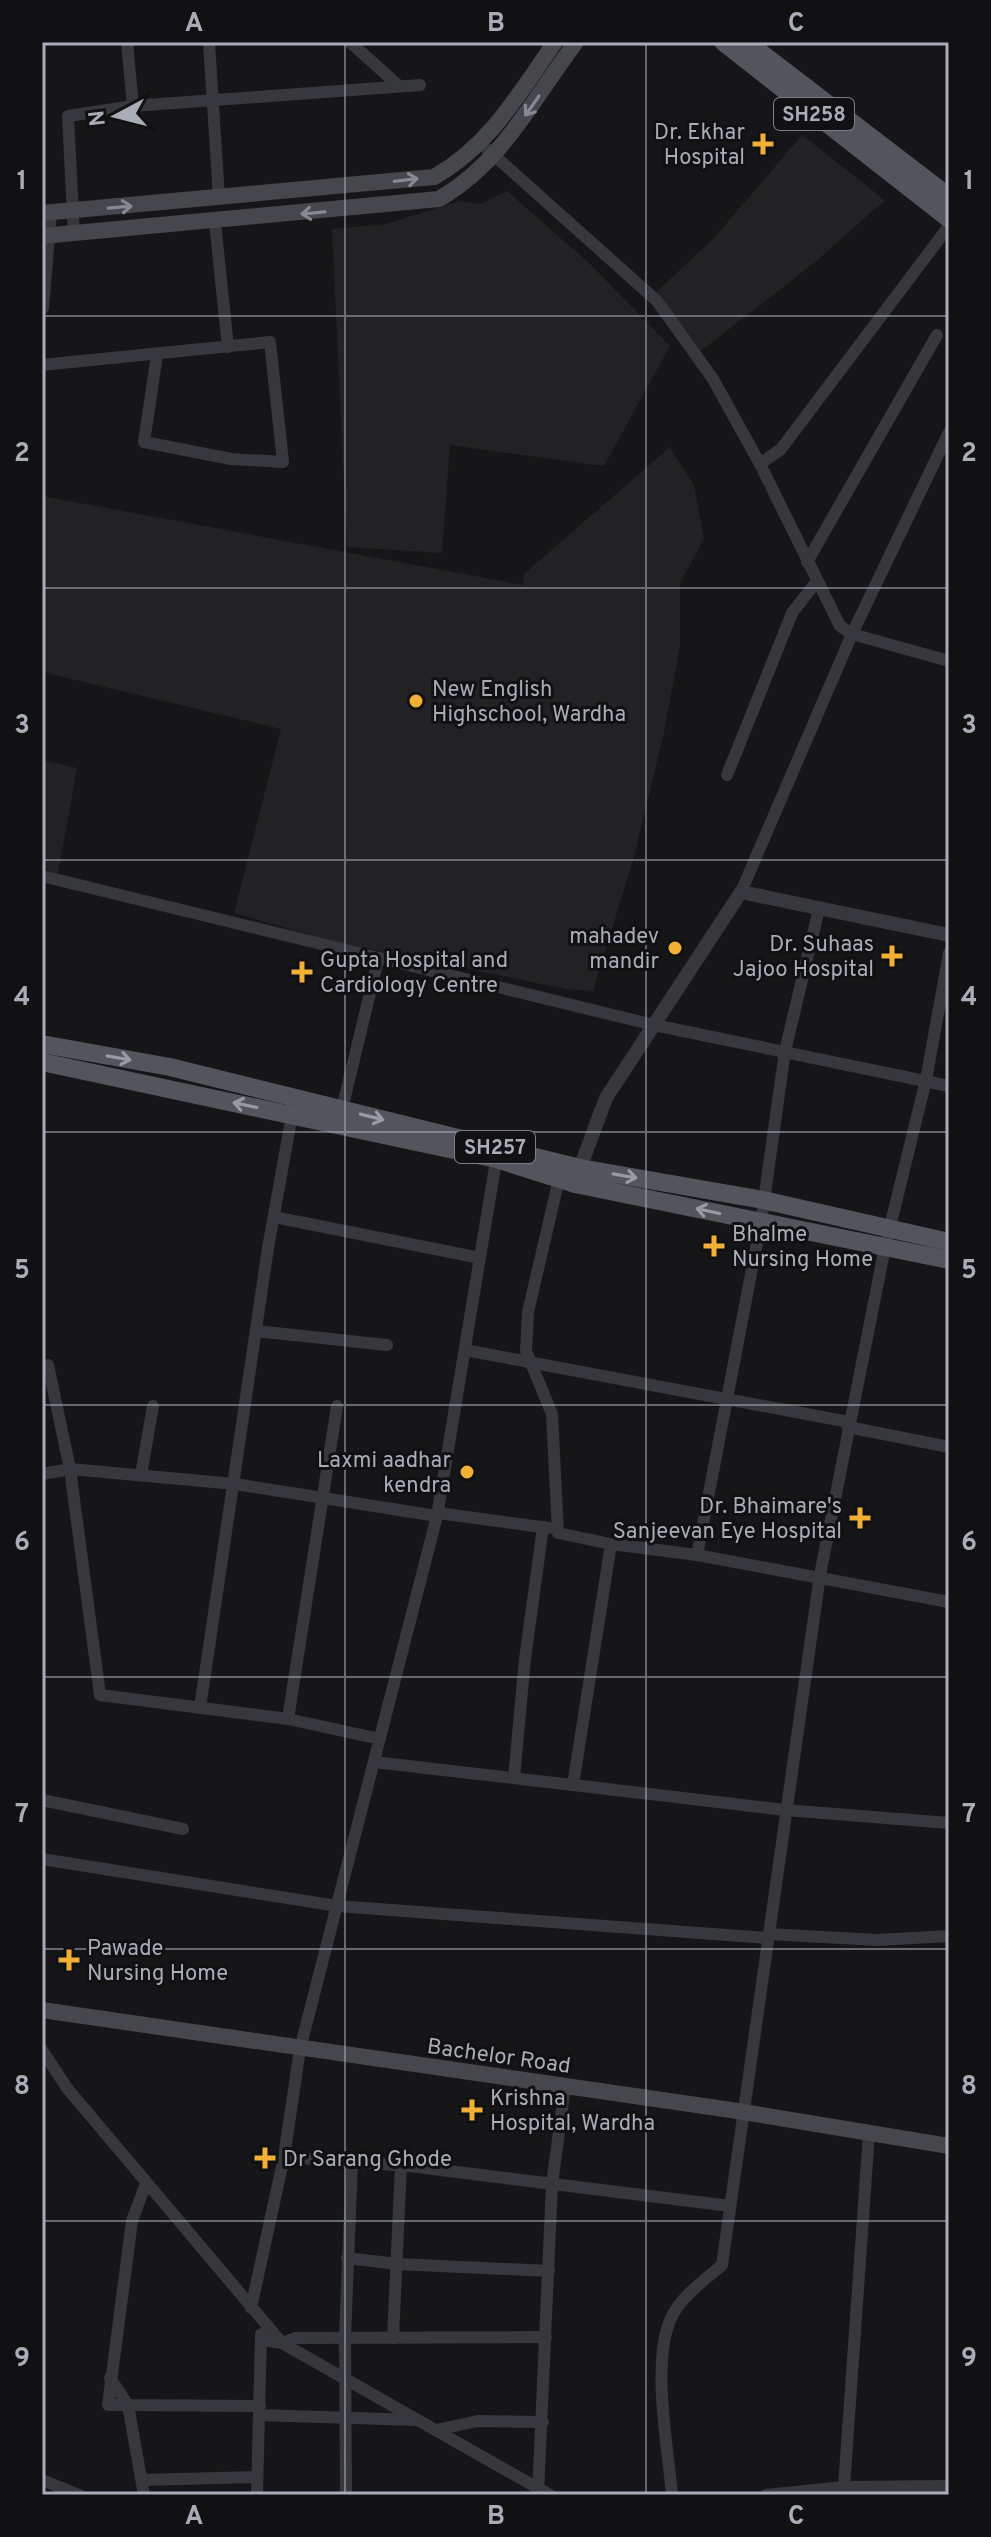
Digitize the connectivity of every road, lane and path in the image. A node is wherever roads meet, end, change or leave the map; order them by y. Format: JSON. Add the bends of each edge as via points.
{"nodes":[{"id":1,"x":127,"y":42,"type":"edge"},
{"id":2,"x":209,"y":42,"type":"edge"},
{"id":3,"x":350,"y":42,"type":"edge"},
{"id":4,"x":555,"y":42,"type":"edge"},
{"id":5,"x":576,"y":42,"type":"edge"},
{"id":6,"x":723,"y":42,"type":"edge"},
{"id":7,"x":747,"y":42,"type":"edge"},
{"id":8,"x":420,"y":85,"type":"dead end"},
{"id":9,"x":399,"y":86,"type":"junction"},
{"id":10,"x":212,"y":101,"type":"junction"},
{"id":11,"x":133,"y":106,"type":"junction"},
{"id":12,"x":480,"y":144,"type":"junction"},
{"id":13,"x":496,"y":156,"type":"junction"},
{"id":14,"x":912,"y":179,"type":"junction"},
{"id":15,"x":941,"y":195,"type":"edge"},
{"id":16,"x":219,"y":198,"type":"junction"},
{"id":17,"x":73,"y":211,"type":"junction"},
{"id":18,"x":46,"y":213,"type":"edge"},
{"id":19,"x":949,"y":219,"type":"edge"},
{"id":20,"x":215,"y":222,"type":"junction"},
{"id":21,"x":949,"y":226,"type":"edge"},
{"id":22,"x":74,"y":234,"type":"junction"},
{"id":23,"x":46,"y":236,"type":"edge"},
{"id":24,"x":42,"y":308,"type":"edge"},
{"id":25,"x":937,"y":335,"type":"dead end"},
{"id":26,"x":228,"y":347,"type":"junction"},
{"id":27,"x":157,"y":355,"type":"junction"},
{"id":28,"x":42,"y":365,"type":"edge"},
{"id":29,"x":949,"y":432,"type":"edge"},
{"id":30,"x":760,"y":464,"type":"junction"},
{"id":31,"x":807,"y":562,"type":"junction"},
{"id":32,"x":817,"y":581,"type":"junction"},
{"id":33,"x":852,"y":634,"type":"junction"},
{"id":34,"x":949,"y":661,"type":"edge"},
{"id":35,"x":727,"y":775,"type":"dead end"},
{"id":36,"x":42,"y":876,"type":"edge"},
{"id":37,"x":741,"y":892,"type":"junction"},
{"id":38,"x":819,"y":909,"type":"junction"},
{"id":39,"x":949,"y":935,"type":"edge"},
{"id":40,"x":949,"y":953,"type":"edge"},
{"id":41,"x":378,"y":960,"type":"junction"},
{"id":42,"x":654,"y":1025,"type":"junction"},
{"id":43,"x":42,"y":1044,"type":"edge"},
{"id":44,"x":785,"y":1051,"type":"junction"},
{"id":45,"x":42,"y":1062,"type":"edge"},
{"id":46,"x":926,"y":1080,"type":"junction"},
{"id":47,"x":949,"y":1086,"type":"edge"},
{"id":48,"x":342,"y":1109,"type":"junction"},
{"id":49,"x":292,"y":1115,"type":"junction"},
{"id":50,"x":497,"y":1154,"type":"junction"},
{"id":51,"x":580,"y":1168,"type":"junction"},
{"id":52,"x":559,"y":1179,"type":"junction"},
{"id":53,"x":763,"y":1200,"type":"junction"},
{"id":54,"x":274,"y":1217,"type":"junction"},
{"id":55,"x":761,"y":1222,"type":"junction"},
{"id":56,"x":887,"y":1238,"type":"junction"},
{"id":57,"x":949,"y":1242,"type":"edge"},
{"id":58,"x":480,"y":1258,"type":"junction"},
{"id":59,"x":949,"y":1260,"type":"edge"},
{"id":60,"x":256,"y":1331,"type":"junction"},
{"id":61,"x":387,"y":1345,"type":"dead end"},
{"id":62,"x":465,"y":1350,"type":"junction"},
{"id":63,"x":532,"y":1361,"type":"junction"},
{"id":64,"x":48,"y":1365,"type":"dead end"},
{"id":65,"x":725,"y":1400,"type":"junction"},
{"id":66,"x":153,"y":1406,"type":"dead end"},
{"id":67,"x":337,"y":1406,"type":"dead end"},
{"id":68,"x":848,"y":1424,"type":"junction"},
{"id":69,"x":949,"y":1447,"type":"edge"},
{"id":70,"x":70,"y":1469,"type":"junction"},
{"id":71,"x":42,"y":1474,"type":"edge"},
{"id":72,"x":141,"y":1475,"type":"junction"},
{"id":73,"x":235,"y":1484,"type":"junction"},
{"id":74,"x":323,"y":1498,"type":"junction"},
{"id":75,"x":438,"y":1514,"type":"junction"},
{"id":76,"x":543,"y":1527,"type":"junction"},
{"id":77,"x":558,"y":1529,"type":"junction"},
{"id":78,"x":611,"y":1544,"type":"junction"},
{"id":79,"x":697,"y":1555,"type":"junction"},
{"id":80,"x":820,"y":1575,"type":"junction"},
{"id":81,"x":949,"y":1602,"type":"edge"},
{"id":82,"x":200,"y":1708,"type":"junction"},
{"id":83,"x":288,"y":1719,"type":"junction"},
{"id":84,"x":380,"y":1739,"type":"junction"},
{"id":85,"x":374,"y":1762,"type":"junction"},
{"id":86,"x":514,"y":1778,"type":"junction"},
{"id":87,"x":573,"y":1785,"type":"junction"},
{"id":88,"x":42,"y":1800,"type":"edge"},
{"id":89,"x":785,"y":1810,"type":"junction"},
{"id":90,"x":949,"y":1823,"type":"edge"},
{"id":91,"x":183,"y":1829,"type":"dead end"},
{"id":92,"x":42,"y":1859,"type":"edge"},
{"id":93,"x":337,"y":1906,"type":"junction"},
{"id":94,"x":767,"y":1936,"type":"junction"},
{"id":95,"x":949,"y":1936,"type":"edge"},
{"id":96,"x":42,"y":2010,"type":"edge"},
{"id":97,"x":300,"y":2049,"type":"junction"},
{"id":98,"x":42,"y":2050,"type":"edge"},
{"id":99,"x":565,"y":2087,"type":"junction"},
{"id":100,"x":742,"y":2112,"type":"junction"},
{"id":101,"x":869,"y":2133,"type":"junction"},
{"id":102,"x":949,"y":2146,"type":"edge"},
{"id":103,"x":284,"y":2157,"type":"junction"},
{"id":104,"x":352,"y":2162,"type":"junction"},
{"id":105,"x":401,"y":2165,"type":"junction"},
{"id":106,"x":146,"y":2183,"type":"junction"},
{"id":107,"x":552,"y":2184,"type":"junction"},
{"id":108,"x":730,"y":2206,"type":"junction"},
{"id":109,"x":347,"y":2258,"type":"junction"},
{"id":110,"x":397,"y":2264,"type":"junction"},
{"id":111,"x":549,"y":2271,"type":"junction"},
{"id":112,"x":251,"y":2308,"type":"junction"},
{"id":113,"x":262,"y":2319,"type":"junction"},
{"id":114,"x":345,"y":2337,"type":"junction"},
{"id":115,"x":546,"y":2337,"type":"junction"},
{"id":116,"x":393,"y":2338,"type":"junction"},
{"id":117,"x":261,"y":2341,"type":"junction"},
{"id":118,"x":282,"y":2343,"type":"junction"},
{"id":119,"x":345,"y":2377,"type":"junction"},
{"id":120,"x":128,"y":2405,"type":"junction"},
{"id":121,"x":260,"y":2410,"type":"junction"},
{"id":122,"x":344,"y":2418,"type":"junction"},
{"id":123,"x":418,"y":2420,"type":"junction"},
{"id":124,"x":543,"y":2422,"type":"junction"},
{"id":125,"x":436,"y":2430,"type":"junction"},
{"id":126,"x":257,"y":2477,"type":"junction"},
{"id":127,"x":42,"y":2480,"type":"edge"},
{"id":128,"x":142,"y":2480,"type":"junction"},
{"id":129,"x":949,"y":2486,"type":"edge"},
{"id":130,"x":844,"y":2487,"type":"junction"},
{"id":131,"x":543,"y":2493,"type":"edge"},
{"id":132,"x":79,"y":2495,"type":"edge"},
{"id":133,"x":144,"y":2495,"type":"edge"},
{"id":134,"x":257,"y":2495,"type":"edge"},
{"id":135,"x":346,"y":2495,"type":"edge"},
{"id":136,"x":672,"y":2495,"type":"edge"},
{"id":137,"x":766,"y":2495,"type":"edge"}],
"edges":[{"from":1,"to":11,"type":"street"},
{"from":2,"to":10,"type":"street"},
{"from":3,"to":9,"type":"street"},
{"from":4,"to":12,"type":"main road"},
{"from":5,"to":13,"type":"main road","one_way":true},
{"from":6,"to":14,"type":"main road","number":"SH258"},
{"from":7,"to":14,"type":"main road","number":"SH258"},
{"from":8,"to":9,"type":"street"},
{"from":9,"to":10,"type":"street"},
{"from":10,"to":11,"type":"street"},
{"from":10,"to":16,"type":"street"},
{"from":11,"to":17,"type":"street","via":[[68,116]]},
{"from":12,"to":13,"type":"street"},
{"from":16,"to":12,"type":"main road","one_way":true,"via":[[434,177]]},
{"from":13,"to":20,"type":"main road","one_way":true,"via":[[469,182],[439,199]]},
{"from":13,"to":30,"type":"street","via":[[657,301],[713,379]]},
{"from":14,"to":15,"type":"main road","number":"SH258"},
{"from":15,"to":19,"type":"main road","number":"SH258"},
{"from":17,"to":16,"type":"main road","one_way":true},
{"from":17,"to":18,"type":"main road"},
{"from":17,"to":22,"type":"street"},
{"from":18,"to":23,"type":"street"},
{"from":20,"to":22,"type":"main road"},
{"from":20,"to":26,"type":"street"},
{"from":21,"to":30,"type":"street","via":[[781,449]]},
{"from":22,"to":23,"type":"main road"},
{"from":23,"to":24,"type":"street"},
{"from":25,"to":31,"type":"street"},
{"from":26,"to":27,"type":"street"},
{"from":26,"to":27,"type":"street","via":[[270,342],[283,462],[231,459],[144,442]]},
{"from":27,"to":28,"type":"street"},
{"from":29,"to":33,"type":"street"},
{"from":30,"to":31,"type":"street"},
{"from":31,"to":32,"type":"street"},
{"from":32,"to":33,"type":"street","via":[[840,626]]},
{"from":32,"to":35,"type":"street","via":[[792,613]]},
{"from":33,"to":34,"type":"street"},
{"from":33,"to":37,"type":"street"},
{"from":36,"to":41,"type":"street"},
{"from":37,"to":38,"type":"street"},
{"from":37,"to":42,"type":"street"},
{"from":38,"to":39,"type":"street"},
{"from":38,"to":44,"type":"street"},
{"from":40,"to":46,"type":"street"},
{"from":41,"to":42,"type":"street"},
{"from":41,"to":48,"type":"street"},
{"from":42,"to":44,"type":"street"},
{"from":42,"to":51,"type":"street","via":[[606,1098]]},
{"from":43,"to":48,"type":"main road","number":"SH257","one_way":true,"via":[[170,1067]]},
{"from":44,"to":46,"type":"street"},
{"from":44,"to":53,"type":"street"},
{"from":49,"to":45,"type":"main road","number":"SH257","one_way":true},
{"from":46,"to":47,"type":"street"},
{"from":46,"to":56,"type":"street"},
{"from":48,"to":50,"type":"main road","number":"SH257","one_way":true},
{"from":49,"to":50,"type":"main road","number":"SH257"},
{"from":49,"to":54,"type":"street"},
{"from":50,"to":51,"type":"main road","number":"SH257"},
{"from":50,"to":52,"type":"main road","number":"SH257"},
{"from":50,"to":58,"type":"street"},
{"from":51,"to":53,"type":"main road","number":"SH257","one_way":true},
{"from":55,"to":52,"type":"main road","number":"SH257","one_way":true},
{"from":52,"to":63,"type":"street","via":[[528,1312],[526,1351]]},
{"from":53,"to":55,"type":"street"},
{"from":53,"to":56,"type":"main road","number":"SH257"},
{"from":54,"to":58,"type":"street"},
{"from":54,"to":60,"type":"street"},
{"from":55,"to":56,"type":"main road","number":"SH257"},
{"from":55,"to":65,"type":"street"},
{"from":56,"to":57,"type":"main road","number":"SH257"},
{"from":56,"to":59,"type":"main road","number":"SH257"},
{"from":56,"to":68,"type":"street"},
{"from":58,"to":62,"type":"street"},
{"from":60,"to":61,"type":"street"},
{"from":60,"to":73,"type":"street"},
{"from":62,"to":63,"type":"street"},
{"from":62,"to":75,"type":"street"},
{"from":63,"to":65,"type":"street"},
{"from":63,"to":77,"type":"street","via":[[552,1414]]},
{"from":64,"to":70,"type":"street"},
{"from":65,"to":68,"type":"street"},
{"from":65,"to":79,"type":"street"},
{"from":66,"to":72,"type":"street"},
{"from":67,"to":74,"type":"street"},
{"from":68,"to":69,"type":"street"},
{"from":68,"to":80,"type":"street"},
{"from":70,"to":71,"type":"street"},
{"from":70,"to":72,"type":"street"},
{"from":70,"to":82,"type":"street","via":[[100,1695]]},
{"from":72,"to":73,"type":"street"},
{"from":73,"to":74,"type":"street"},
{"from":73,"to":82,"type":"street"},
{"from":74,"to":75,"type":"street"},
{"from":74,"to":83,"type":"street"},
{"from":75,"to":76,"type":"street"},
{"from":75,"to":84,"type":"street"},
{"from":76,"to":77,"type":"street"},
{"from":76,"to":86,"type":"street"},
{"from":77,"to":78,"type":"street"},
{"from":78,"to":79,"type":"street"},
{"from":78,"to":87,"type":"street"},
{"from":79,"to":80,"type":"street"},
{"from":80,"to":81,"type":"street"},
{"from":80,"to":89,"type":"street"},
{"from":82,"to":83,"type":"street"},
{"from":83,"to":84,"type":"street"},
{"from":84,"to":85,"type":"street"},
{"from":85,"to":86,"type":"street"},
{"from":85,"to":93,"type":"street"},
{"from":86,"to":87,"type":"street"},
{"from":87,"to":89,"type":"street"},
{"from":88,"to":91,"type":"street"},
{"from":89,"to":90,"type":"street"},
{"from":89,"to":94,"type":"street"},
{"from":92,"to":93,"type":"street"},
{"from":93,"to":94,"type":"street"},
{"from":93,"to":97,"type":"street"},
{"from":94,"to":95,"type":"street"},
{"from":94,"to":100,"type":"street"},
{"from":96,"to":97,"type":"main road","name":"Bachelor Road"},
{"from":97,"to":99,"type":"main road","name":"Bachelor Road"},
{"from":97,"to":103,"type":"street"},
{"from":98,"to":106,"type":"street"},
{"from":99,"to":100,"type":"main road","name":"Bachelor Road"},
{"from":99,"to":107,"type":"street"},
{"from":100,"to":101,"type":"main road","name":"Bachelor Road"},
{"from":100,"to":108,"type":"street"},
{"from":101,"to":102,"type":"main road","name":"Bachelor Road"},
{"from":101,"to":130,"type":"street"},
{"from":103,"to":104,"type":"street"},
{"from":103,"to":112,"type":"street"},
{"from":104,"to":105,"type":"street"},
{"from":104,"to":109,"type":"street"},
{"from":105,"to":107,"type":"street"},
{"from":105,"to":110,"type":"street"},
{"from":106,"to":112,"type":"street"},
{"from":106,"to":120,"type":"street","via":[[132,2221],[110,2378],[108,2405]]},
{"from":107,"to":108,"type":"street"},
{"from":107,"to":111,"type":"street"},
{"from":108,"to":136,"type":"street","via":[[722,2265],[687,2295],[670,2319],[663,2382]]},
{"from":109,"to":110,"type":"street"},
{"from":109,"to":114,"type":"street"},
{"from":110,"to":111,"type":"street"},
{"from":110,"to":116,"type":"street"},
{"from":111,"to":115,"type":"street"},
{"from":112,"to":113,"type":"street"},
{"from":113,"to":117,"type":"street"},
{"from":113,"to":118,"type":"street"},
{"from":114,"to":116,"type":"street"},
{"from":114,"to":118,"type":"street"},
{"from":114,"to":119,"type":"street"},
{"from":115,"to":116,"type":"street"},
{"from":115,"to":124,"type":"street"},
{"from":117,"to":118,"type":"street"},
{"from":117,"to":121,"type":"street"},
{"from":118,"to":119,"type":"street"},
{"from":119,"to":122,"type":"street"},
{"from":119,"to":123,"type":"street"},
{"from":120,"to":121,"type":"street"},
{"from":120,"to":128,"type":"street"},
{"from":121,"to":122,"type":"street"},
{"from":121,"to":126,"type":"street"},
{"from":122,"to":123,"type":"street"},
{"from":122,"to":135,"type":"street"},
{"from":123,"to":125,"type":"street"},
{"from":124,"to":125,"type":"street","via":[[478,2421]]},
{"from":124,"to":131,"type":"street"},
{"from":125,"to":131,"type":"street"},
{"from":126,"to":128,"type":"street"},
{"from":126,"to":134,"type":"street"},
{"from":127,"to":132,"type":"street"},
{"from":128,"to":133,"type":"street"},
{"from":129,"to":130,"type":"street"},
{"from":130,"to":137,"type":"street"}]}
